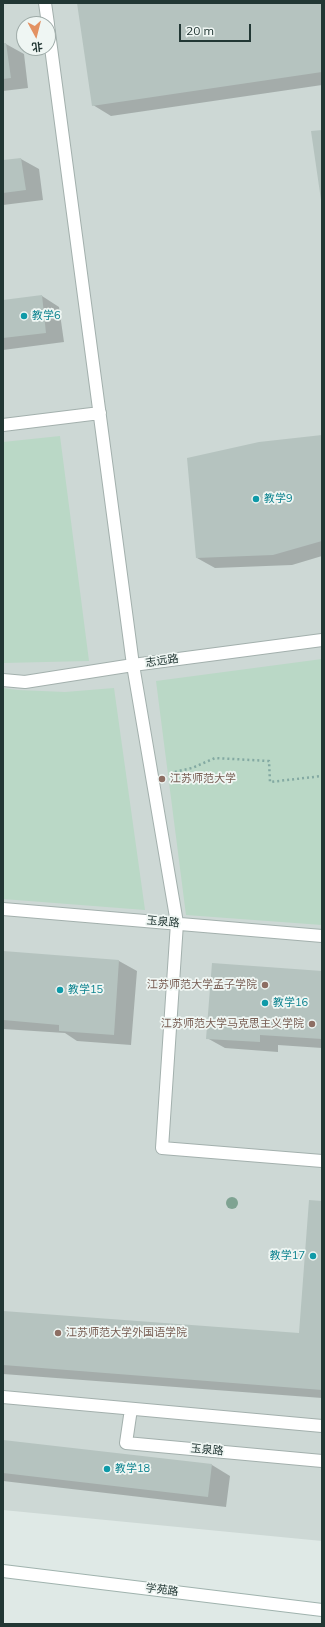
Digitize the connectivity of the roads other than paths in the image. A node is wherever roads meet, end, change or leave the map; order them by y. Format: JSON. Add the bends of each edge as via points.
{"nodes":[{"id":1,"x":45,"y":3,"type":"edge"},
{"id":2,"x":47,"y":16,"type":"edge"},
{"id":3,"x":52,"y":56,"type":"edge"},
{"id":4,"x":100,"y":413,"type":"junction"},
{"id":5,"x":3,"y":425,"type":"edge"},
{"id":6,"x":322,"y":640,"type":"edge"},
{"id":7,"x":134,"y":665,"type":"junction"},
{"id":8,"x":3,"y":680,"type":"edge"},
{"id":9,"x":3,"y":909,"type":"edge"},
{"id":10,"x":177,"y":923,"type":"junction"},
{"id":11,"x":322,"y":936,"type":"edge"},
{"id":12,"x":322,"y":1161,"type":"edge"},
{"id":13,"x":3,"y":1397,"type":"edge"},
{"id":14,"x":131,"y":1409,"type":"junction"},
{"id":15,"x":322,"y":1426,"type":"edge"},
{"id":16,"x":322,"y":1461,"type":"edge"},
{"id":17,"x":3,"y":1570,"type":"edge"},
{"id":18,"x":322,"y":1610,"type":"edge"}],
"edges":[{"from":1,"to":2,"type":"street"},
{"from":3,"to":4,"type":"street"},
{"from":4,"to":5,"type":"street"},
{"from":4,"to":7,"type":"street"},
{"from":6,"to":7,"type":"street","name":"志远路"},
{"from":7,"to":8,"type":"street","name":"志远路","via":[[25,682]]},
{"from":7,"to":10,"type":"street"},
{"from":9,"to":10,"type":"street","name":"玉泉路"},
{"from":10,"to":11,"type":"street","name":"玉泉路"},
{"from":10,"to":12,"type":"street","via":[[162,1148]]},
{"from":13,"to":14,"type":"street"},
{"from":14,"to":15,"type":"street"},
{"from":14,"to":16,"type":"street","name":"玉泉路","via":[[126,1443]]},
{"from":17,"to":18,"type":"street","name":"学苑路"}]}
